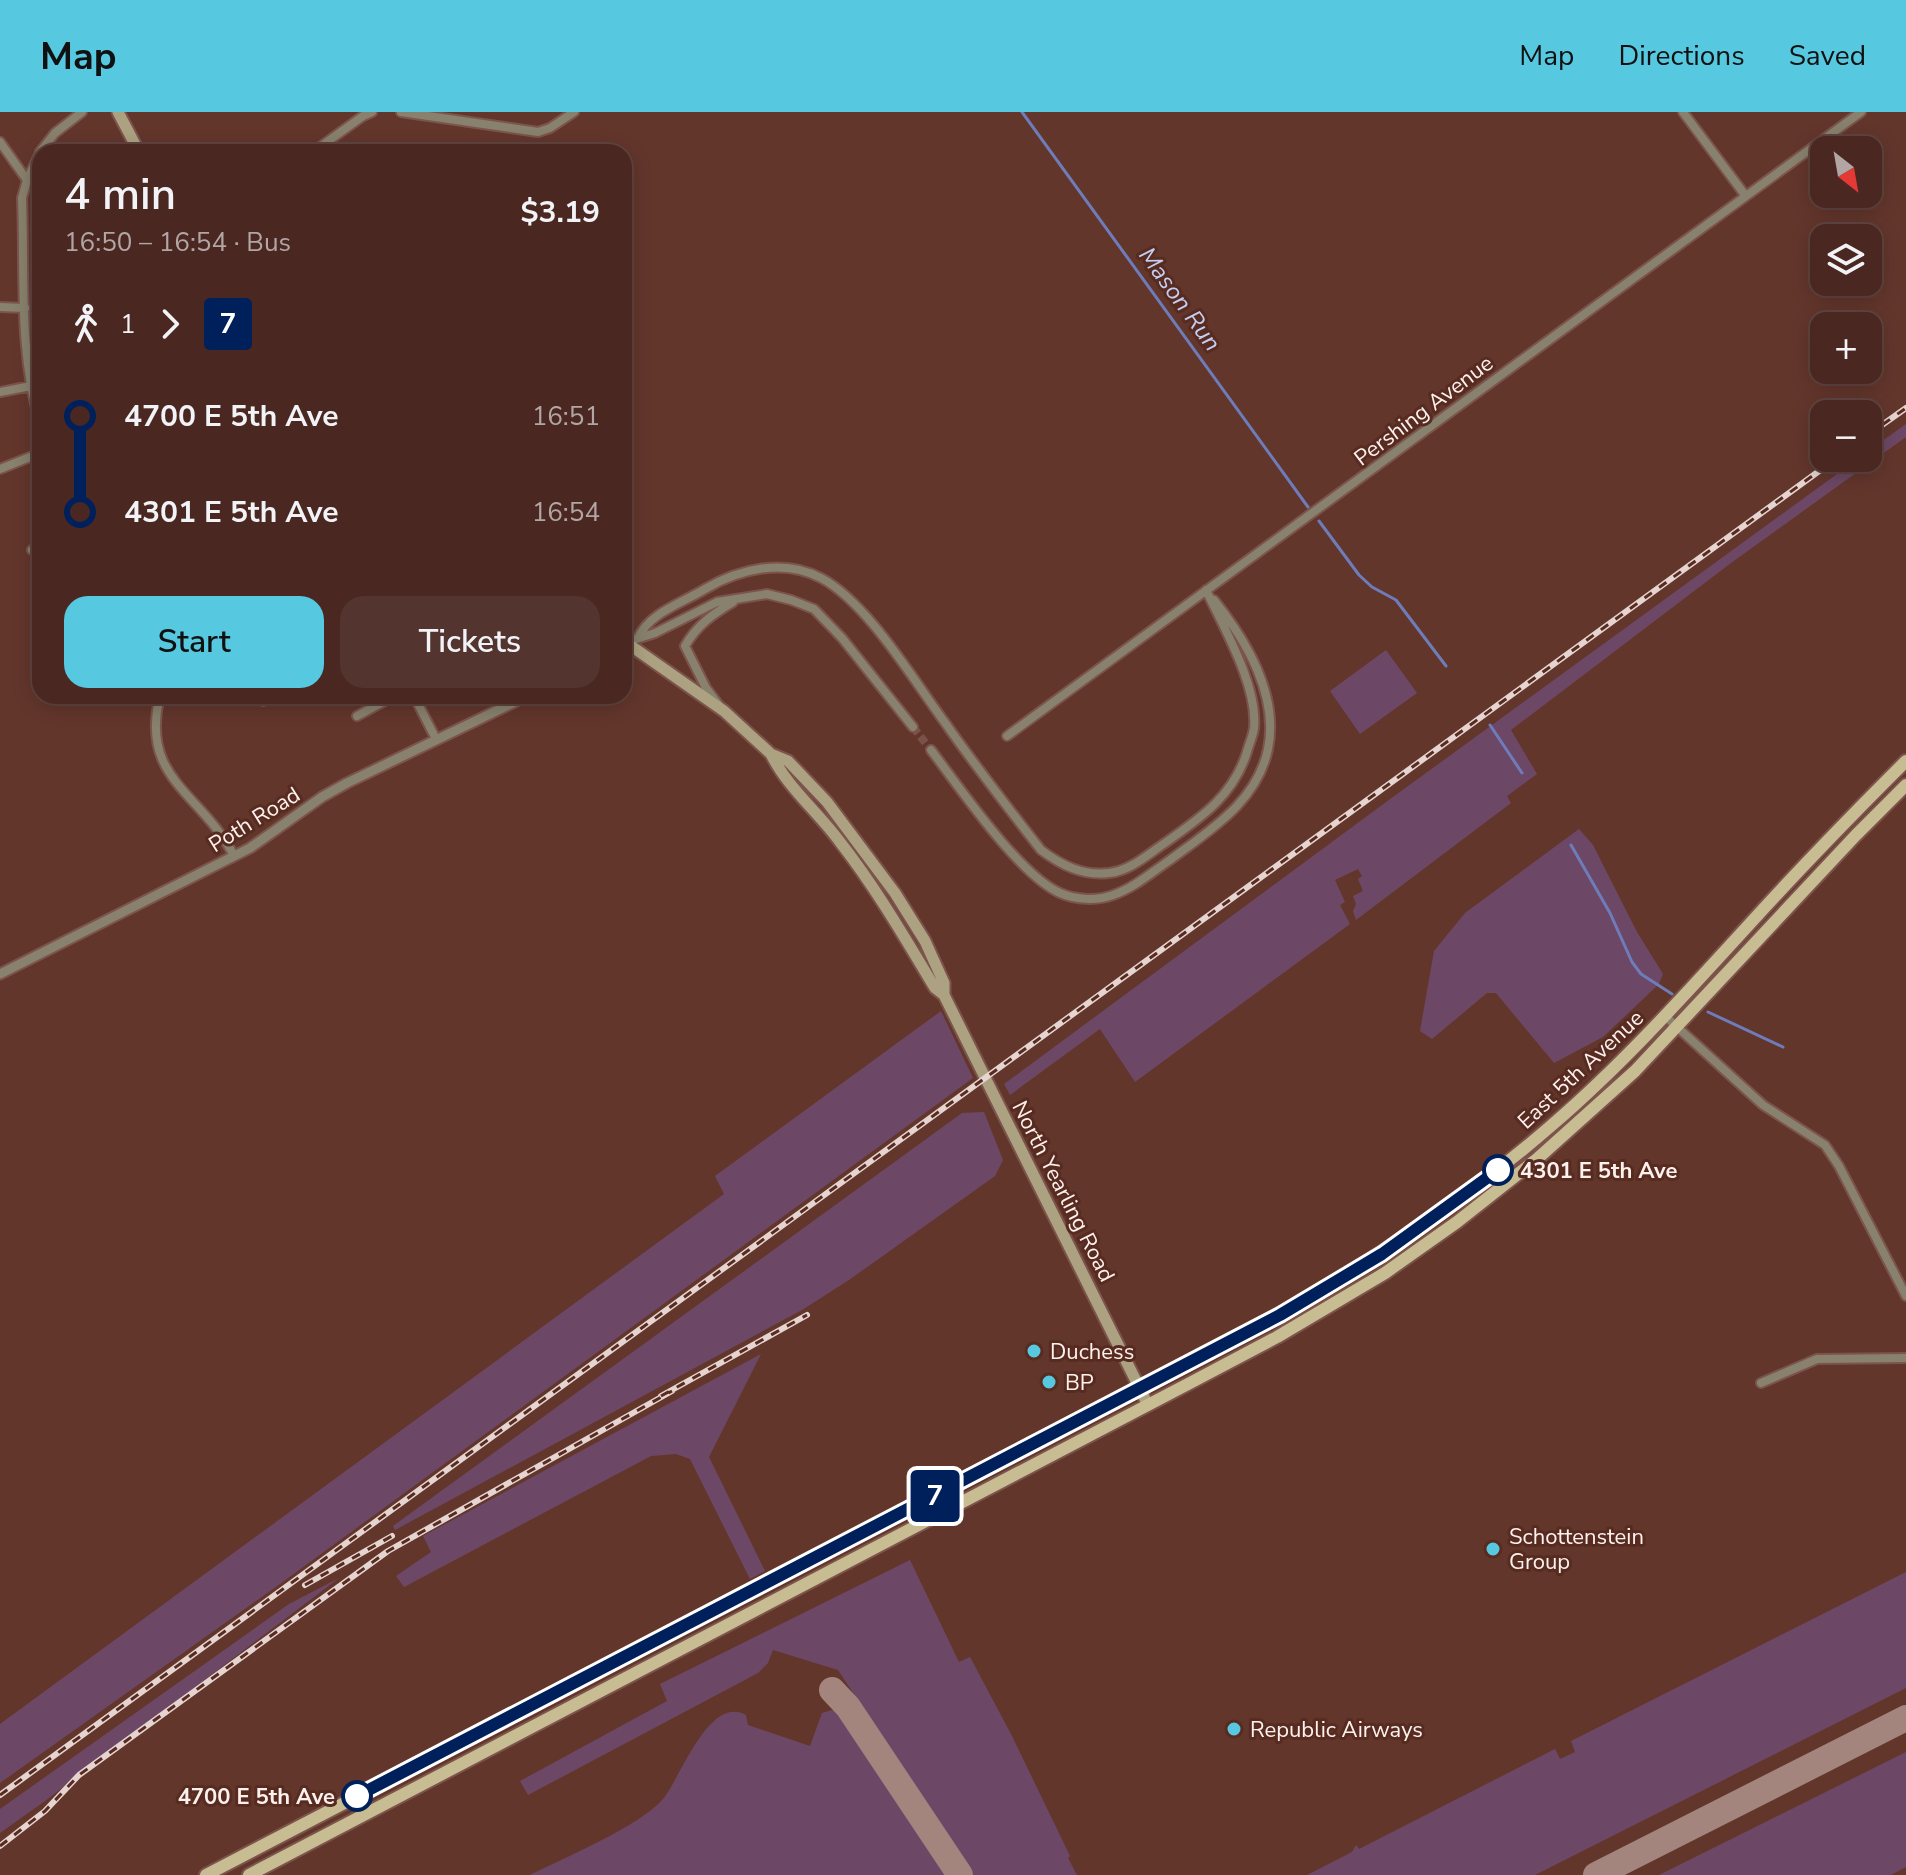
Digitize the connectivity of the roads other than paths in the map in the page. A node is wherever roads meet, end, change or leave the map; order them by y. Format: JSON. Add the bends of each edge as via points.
{"nodes":[{"id":1,"x":82,"y":112,"type":"edge"},
{"id":2,"x":118,"y":112,"type":"edge"},
{"id":3,"x":372,"y":112,"type":"edge"},
{"id":4,"x":401,"y":112,"type":"edge"},
{"id":5,"x":574,"y":112,"type":"edge"},
{"id":6,"x":1683,"y":112,"type":"edge"},
{"id":7,"x":1861,"y":112,"type":"edge"},
{"id":8,"x":0,"y":142,"type":"edge"},
{"id":9,"x":46,"y":144,"type":"edge"},
{"id":10,"x":135,"y":144,"type":"edge"},
{"id":11,"x":324,"y":144,"type":"edge"},
{"id":12,"x":32,"y":169,"type":"edge"},
{"id":13,"x":27,"y":180,"type":"junction"},
{"id":14,"x":1745,"y":195,"type":"junction"},
{"id":15,"x":0,"y":307,"type":"edge"},
{"id":16,"x":25,"y":308,"type":"junction"},
{"id":17,"x":31,"y":386,"type":"junction"},
{"id":18,"x":32,"y":390,"type":"edge"},
{"id":19,"x":0,"y":392,"type":"edge"},
{"id":20,"x":32,"y":456,"type":"edge"},
{"id":21,"x":0,"y":469,"type":"edge"},
{"id":22,"x":1206,"y":590,"type":"junction"},
{"id":23,"x":741,"y":598,"type":"junction"},
{"id":24,"x":632,"y":639,"type":"edge"},
{"id":25,"x":632,"y":641,"type":"edge"},
{"id":26,"x":632,"y":644,"type":"edge"},
{"id":27,"x":159,"y":704,"type":"edge"},
{"id":28,"x":379,"y":704,"type":"edge"},
{"id":29,"x":418,"y":704,"type":"edge"},
{"id":30,"x":510,"y":704,"type":"edge"},
{"id":31,"x":724,"y":711,"type":"junction"},
{"id":32,"x":357,"y":716,"type":"dead end"},
{"id":33,"x":913,"y":727,"type":"tunnel mouth"},
{"id":34,"x":1007,"y":736,"type":"dead end"},
{"id":35,"x":436,"y":739,"type":"junction"},
{"id":36,"x":931,"y":750,"type":"tunnel mouth"},
{"id":37,"x":1906,"y":761,"type":"edge"},
{"id":38,"x":1906,"y":785,"type":"edge"},
{"id":39,"x":234,"y":856,"type":"junction"},
{"id":40,"x":0,"y":974,"type":"edge"},
{"id":41,"x":1665,"y":1016,"type":"junction"},
{"id":42,"x":1677,"y":1027,"type":"junction"},
{"id":43,"x":1906,"y":1296,"type":"edge"},
{"id":44,"x":1906,"y":1358,"type":"edge"},
{"id":45,"x":1761,"y":1383,"type":"dead end"},
{"id":46,"x":1140,"y":1389,"type":"junction"},
{"id":47,"x":1148,"y":1405,"type":"junction"},
{"id":48,"x":206,"y":1875,"type":"edge"},
{"id":49,"x":249,"y":1875,"type":"edge"}],
"edges":[{"from":1,"to":9,"type":"street"},
{"from":2,"to":10,"type":"main road"},
{"from":3,"to":11,"type":"street"},
{"from":4,"to":5,"type":"street","via":[[538,132]]},
{"from":6,"to":14,"type":"street"},
{"from":7,"to":14,"type":"street","name":"Pershing Avenue"},
{"from":8,"to":13,"type":"street"},
{"from":12,"to":13,"type":"street"},
{"from":13,"to":16,"type":"street","via":[[22,198]]},
{"from":14,"to":22,"type":"street","name":"Pershing Avenue"},
{"from":15,"to":16,"type":"street"},
{"from":16,"to":17,"type":"street"},
{"from":17,"to":18,"type":"street"},
{"from":17,"to":19,"type":"street"},
{"from":20,"to":21,"type":"street"},
{"from":22,"to":24,"type":"street","via":[[1252,702],[1254,729],[1244,761],[1219,803],[1135,864],[1110,873],[1062,865],[1041,850],[890,647],[849,598],[820,577],[789,568],[752,569],[720,580],[645,624]]},
{"from":22,"to":34,"type":"street","name":"Pershing Avenue"},
{"from":22,"to":36,"type":"street","via":[[1236,627],[1267,697],[1263,769],[1225,820],[1139,882],[1114,895],[1089,899],[1042,883]]},
{"from":23,"to":25,"type":"street","via":[[717,602]]},
{"from":23,"to":31,"type":"street","via":[[709,617],[685,646]]},
{"from":23,"to":33,"type":"street","via":[[767,594],[814,609]]},
{"from":26,"to":31,"type":"main road","name":"North Yearling Road"},
{"from":27,"to":39,"type":"street","via":[[154,732],[167,771],[215,825]]},
{"from":28,"to":32,"type":"street"},
{"from":29,"to":35,"type":"street"},
{"from":30,"to":35,"type":"street","name":"Poth Road"},
{"from":31,"to":46,"type":"main road","name":"North Yearling Road","via":[[803,776],[868,854],[925,941],[944,995]]},
{"from":35,"to":39,"type":"street","name":"Poth Road","via":[[334,790]]},
{"from":37,"to":41,"type":"main road","name":"East 5th Avenue"},
{"from":38,"to":42,"type":"main road","name":"East 5th Avenue"},
{"from":39,"to":40,"type":"street","name":"Poth Road"},
{"from":41,"to":42,"type":"street"},
{"from":41,"to":46,"type":"main road","name":"East 5th Avenue","via":[[1554,1124],[1407,1238],[1292,1309]]},
{"from":42,"to":43,"type":"street","via":[[1763,1105],[1825,1145]]},
{"from":42,"to":47,"type":"main road","name":"East 5th Avenue","via":[[1584,1119],[1416,1252],[1309,1319]]},
{"from":44,"to":45,"type":"street","via":[[1817,1359]]},
{"from":46,"to":47,"type":"main road","name":"North Yearling Road"},
{"from":46,"to":48,"type":"main road","name":"East 5th Avenue"},
{"from":47,"to":49,"type":"main road","name":"East 5th Avenue"}]}
